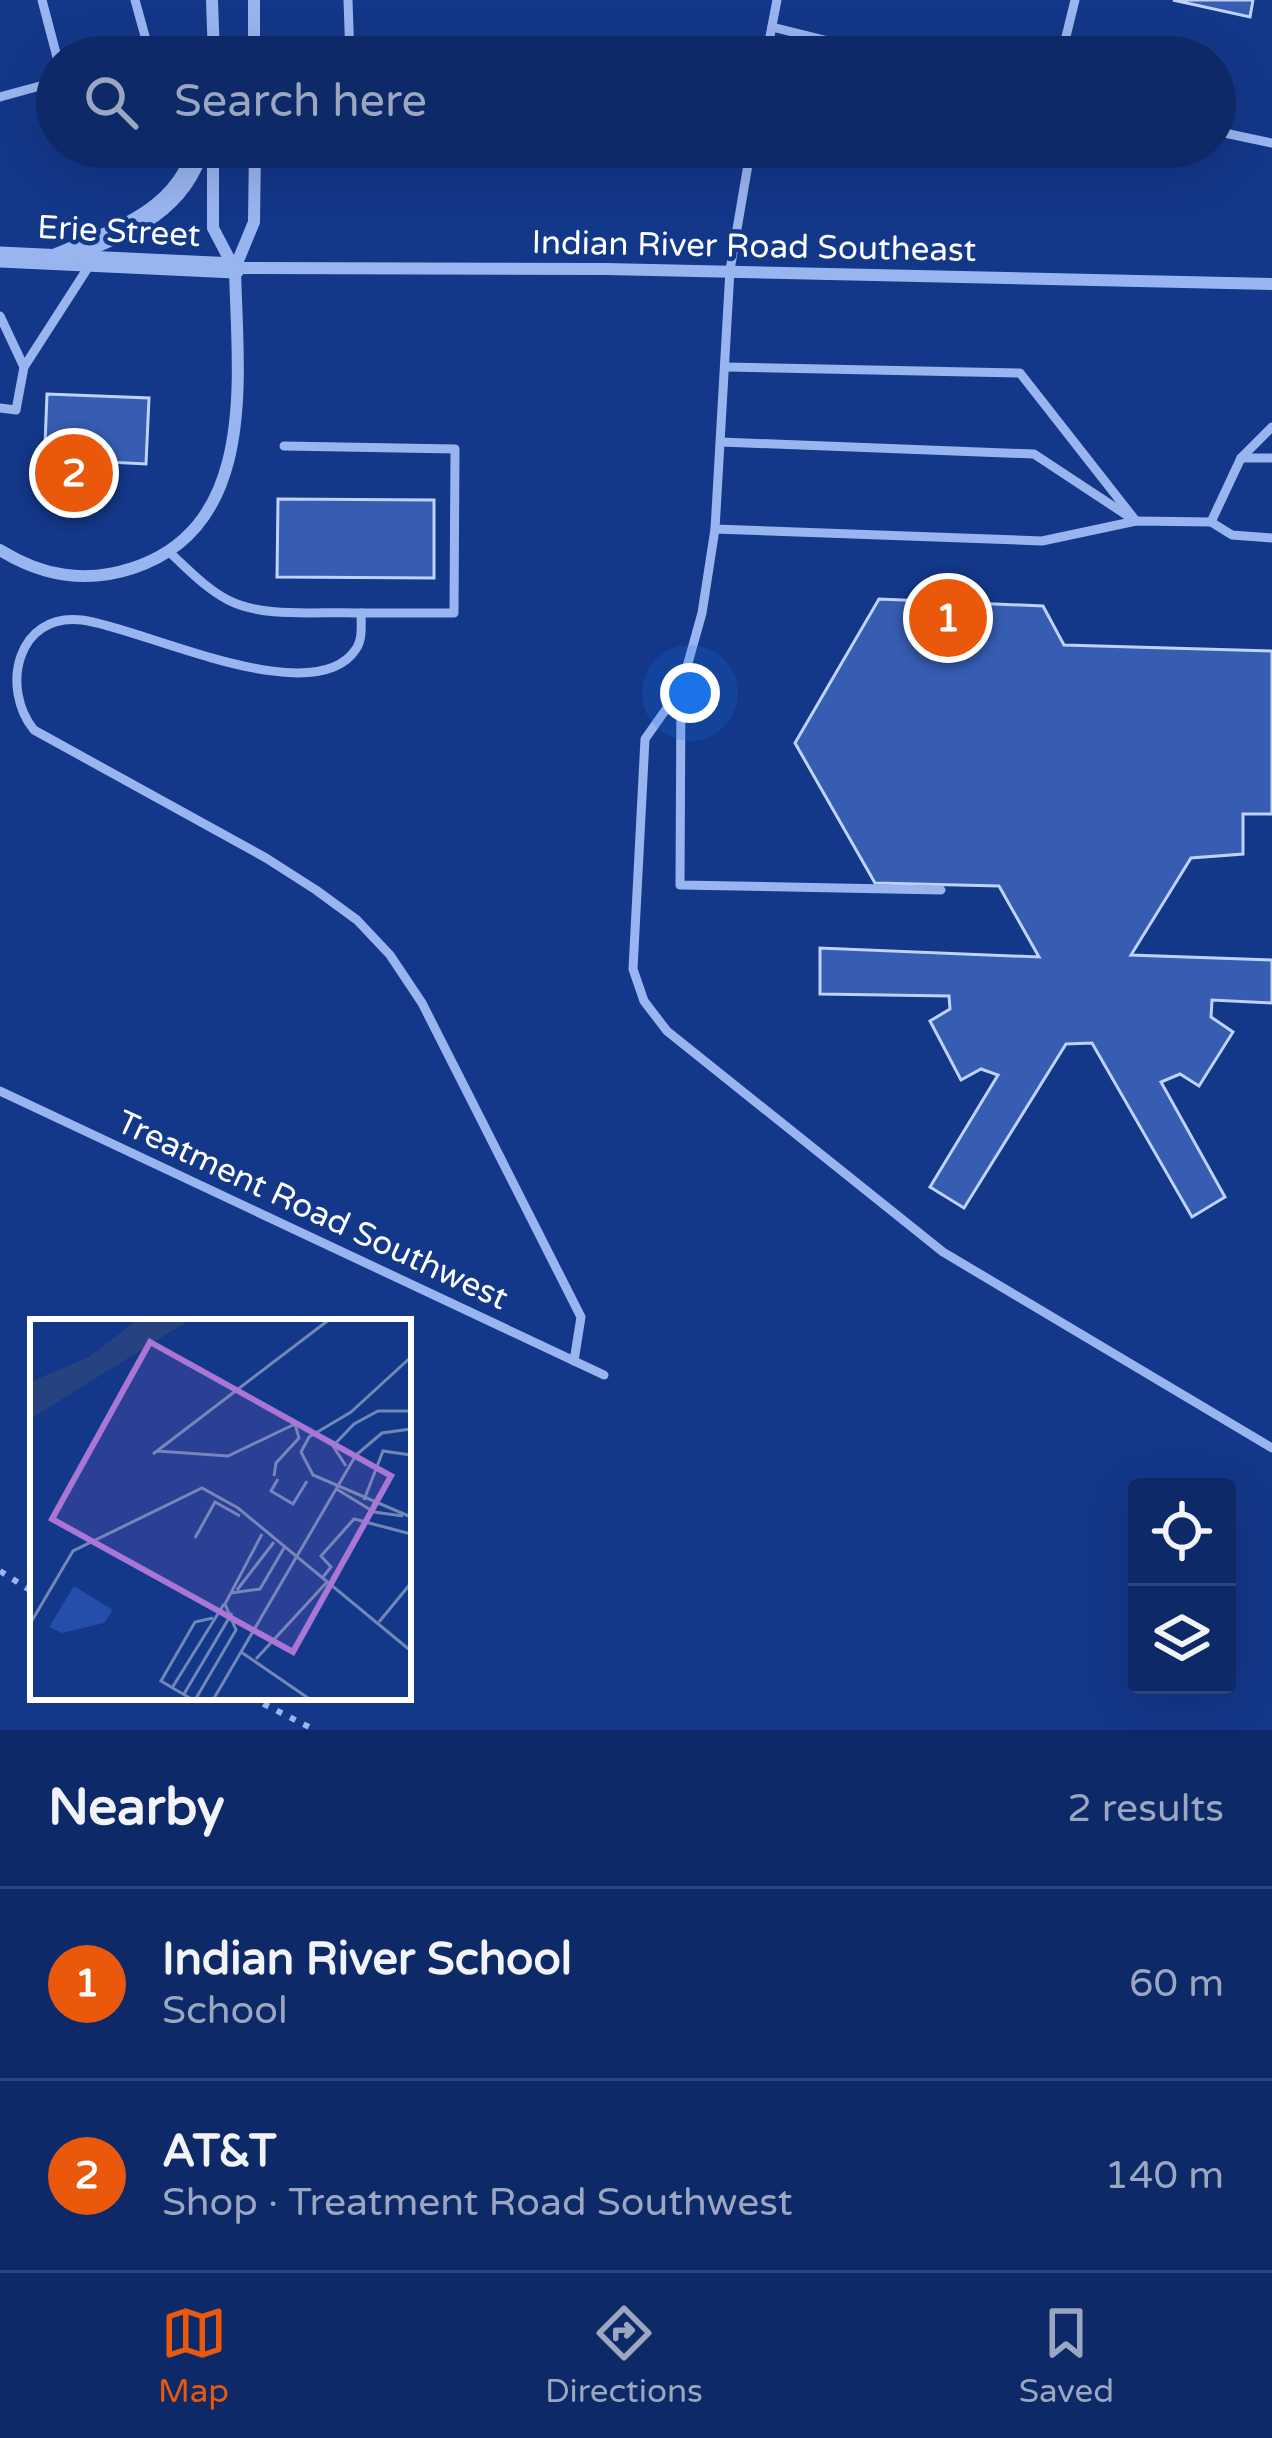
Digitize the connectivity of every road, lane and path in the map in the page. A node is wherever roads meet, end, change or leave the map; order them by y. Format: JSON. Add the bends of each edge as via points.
{"nodes":[{"id":1,"x":42,"y":0,"type":"edge"},
{"id":2,"x":135,"y":0,"type":"edge"},
{"id":3,"x":212,"y":0,"type":"edge"},
{"id":4,"x":254,"y":0,"type":"edge"},
{"id":5,"x":348,"y":0,"type":"edge"},
{"id":6,"x":777,"y":0,"type":"edge"},
{"id":7,"x":1075,"y":0,"type":"edge"},
{"id":8,"x":772,"y":27,"type":"junction"},
{"id":9,"x":51,"y":36,"type":"edge"},
{"id":10,"x":145,"y":36,"type":"edge"},
{"id":11,"x":213,"y":36,"type":"edge"},
{"id":12,"x":254,"y":36,"type":"edge"},
{"id":13,"x":349,"y":36,"type":"edge"},
{"id":14,"x":770,"y":36,"type":"edge"},
{"id":15,"x":808,"y":36,"type":"edge"},
{"id":16,"x":1066,"y":36,"type":"edge"},
{"id":17,"x":36,"y":87,"type":"edge"},
{"id":18,"x":0,"y":97,"type":"edge"},
{"id":19,"x":1236,"y":135,"type":"edge"},
{"id":20,"x":1272,"y":143,"type":"edge"},
{"id":21,"x":191,"y":168,"type":"edge"},
{"id":22,"x":213,"y":168,"type":"edge"},
{"id":23,"x":255,"y":168,"type":"edge"},
{"id":24,"x":747,"y":168,"type":"edge"},
{"id":25,"x":0,"y":257,"type":"edge"},
{"id":26,"x":52,"y":260,"type":"junction"},
{"id":27,"x":91,"y":262,"type":"junction"},
{"id":28,"x":235,"y":268,"type":"junction"},
{"id":29,"x":730,"y":271,"type":"junction"},
{"id":30,"x":1272,"y":284,"type":"edge"},
{"id":31,"x":0,"y":316,"type":"edge"},
{"id":32,"x":726,"y":367,"type":"junction"},
{"id":33,"x":24,"y":368,"type":"junction"},
{"id":34,"x":0,"y":408,"type":"edge"},
{"id":35,"x":1272,"y":428,"type":"edge"},
{"id":36,"x":721,"y":442,"type":"junction"},
{"id":37,"x":284,"y":446,"type":"dead end"},
{"id":38,"x":1241,"y":458,"type":"junction"},
{"id":39,"x":1272,"y":458,"type":"edge"},
{"id":40,"x":1136,"y":521,"type":"junction"},
{"id":41,"x":1211,"y":522,"type":"junction"},
{"id":42,"x":715,"y":529,"type":"junction"},
{"id":43,"x":1272,"y":538,"type":"edge"},
{"id":44,"x":0,"y":550,"type":"edge"},
{"id":45,"x":168,"y":551,"type":"junction"},
{"id":46,"x":361,"y":613,"type":"junction"},
{"id":47,"x":681,"y":688,"type":"junction"},
{"id":48,"x":941,"y":890,"type":"dead end"},
{"id":49,"x":0,"y":1091,"type":"edge"},
{"id":50,"x":574,"y":1361,"type":"junction"},
{"id":51,"x":604,"y":1375,"type":"dead end"},
{"id":52,"x":1272,"y":1448,"type":"edge"},
{"id":53,"x":0,"y":1571,"type":"edge"},
{"id":54,"x":30,"y":1590,"type":"edge"},
{"id":55,"x":256,"y":1700,"type":"edge"},
{"id":56,"x":315,"y":1730,"type":"edge"}],
"edges":[{"from":1,"to":9,"type":"lane"},
{"from":2,"to":10,"type":"lane"},
{"from":3,"to":11,"type":"street"},
{"from":4,"to":12,"type":"street"},
{"from":5,"to":13,"type":"lane"},
{"from":6,"to":8,"type":"lane"},
{"from":7,"to":16,"type":"lane"},
{"from":8,"to":14,"type":"lane"},
{"from":8,"to":15,"type":"lane"},
{"from":17,"to":18,"type":"lane"},
{"from":19,"to":20,"type":"lane"},
{"from":21,"to":26,"type":"street","via":[[161,208]]},
{"from":22,"to":28,"type":"street","via":[[213,229]]},
{"from":23,"to":28,"type":"street","via":[[254,222]]},
{"from":24,"to":29,"type":"lane"},
{"from":25,"to":26,"type":"street","name":"Erie Street"},
{"from":26,"to":27,"type":"street","name":"Erie Street"},
{"from":27,"to":28,"type":"street","name":"Erie Street"},
{"from":27,"to":33,"type":"lane"},
{"from":28,"to":29,"type":"street","name":"Indian River Road Southeast"},
{"from":28,"to":45,"type":"street","via":[[232,457],[215,499]]},
{"from":29,"to":30,"type":"street","name":"Indian River Road Southeast"},
{"from":29,"to":32,"type":"lane"},
{"from":31,"to":33,"type":"lane"},
{"from":32,"to":36,"type":"lane"},
{"from":32,"to":40,"type":"lane","via":[[1020,374]]},
{"from":33,"to":34,"type":"lane","via":[[16,410]]},
{"from":35,"to":38,"type":"lane"},
{"from":36,"to":40,"type":"lane","via":[[1034,454]]},
{"from":36,"to":42,"type":"lane"},
{"from":37,"to":46,"type":"lane","via":[[455,449],[454,613]]},
{"from":38,"to":39,"type":"lane"},
{"from":38,"to":41,"type":"lane"},
{"from":40,"to":41,"type":"lane"},
{"from":40,"to":42,"type":"lane","via":[[1042,541]]},
{"from":41,"to":43,"type":"lane","via":[[1232,535]]},
{"from":42,"to":47,"type":"lane"},
{"from":44,"to":45,"type":"street","via":[[63,577],[119,573]]},
{"from":45,"to":46,"type":"lane","via":[[233,603]]},
{"from":46,"to":50,"type":"lane","via":[[355,651],[337,666],[310,671],[220,662],[97,623],[64,621],[21,643],[9,692],[34,730],[266,857],[357,920],[390,956],[581,1317]]},
{"from":47,"to":48,"type":"lane","via":[[680,885]]},
{"from":47,"to":52,"type":"lane","via":[[645,739],[633,969],[651,1012],[943,1252]]},
{"from":49,"to":50,"type":"lane","name":"Treatment Road Southwest"},
{"from":50,"to":51,"type":"lane","name":"Treatment Road Southwest"},
{"from":53,"to":54,"type":"path"},
{"from":55,"to":56,"type":"path"}]}
